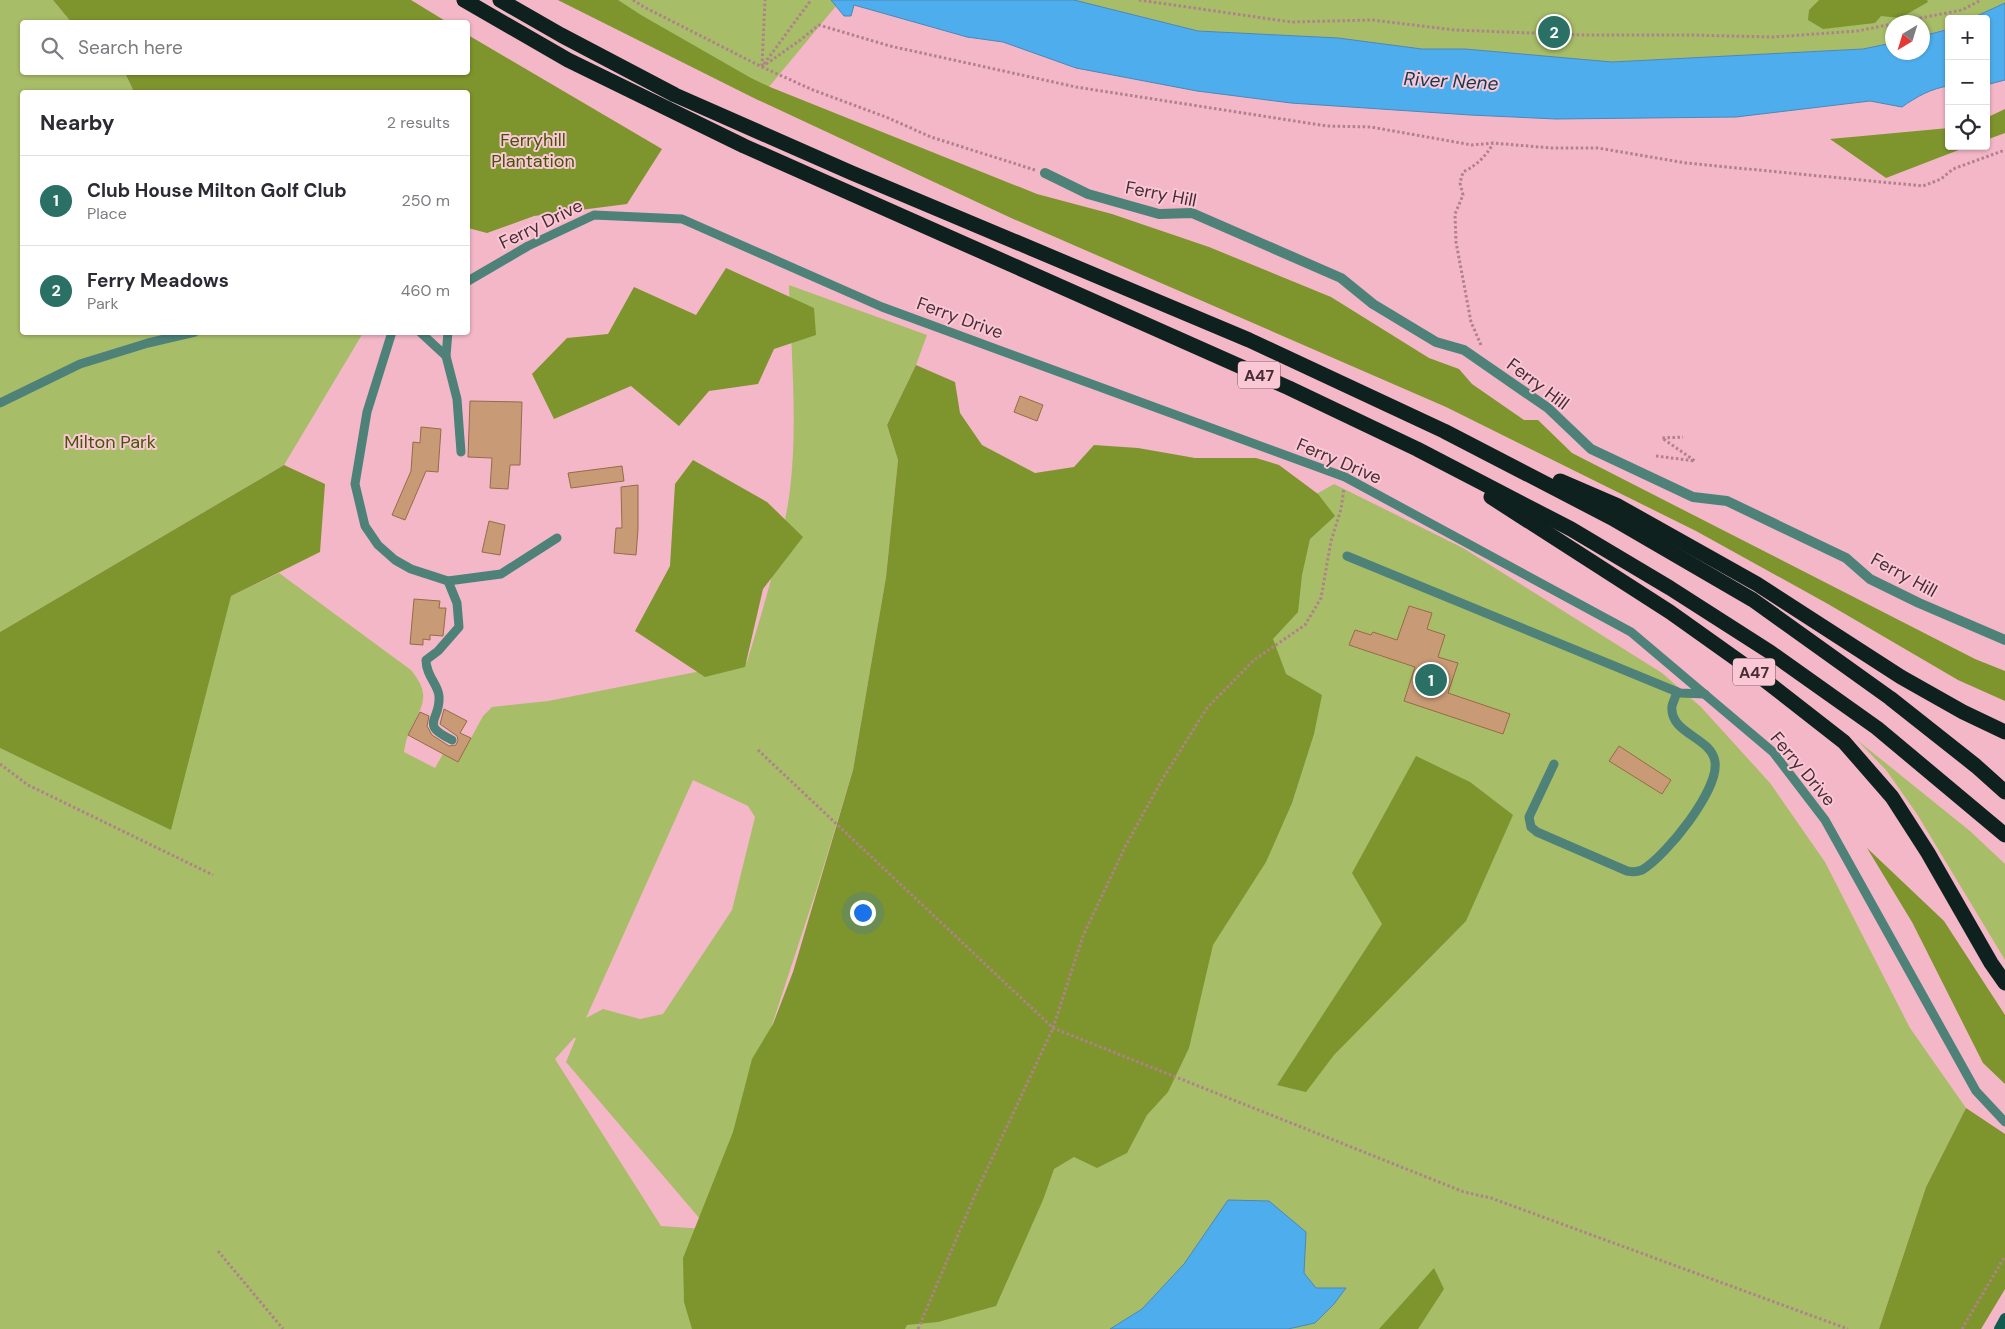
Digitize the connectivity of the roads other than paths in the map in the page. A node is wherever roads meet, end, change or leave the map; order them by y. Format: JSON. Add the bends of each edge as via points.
{"nodes":[{"id":1,"x":464,"y":0,"type":"edge"},
{"id":2,"x":500,"y":0,"type":"edge"},
{"id":3,"x":1045,"y":173,"type":"road end"},
{"id":4,"x":470,"y":281,"type":"edge"},
{"id":5,"x":182,"y":335,"type":"edge"},
{"id":6,"x":391,"y":335,"type":"edge"},
{"id":7,"x":423,"y":335,"type":"edge"},
{"id":8,"x":448,"y":335,"type":"edge"},
{"id":9,"x":446,"y":356,"type":"junction"},
{"id":10,"x":0,"y":403,"type":"edge"},
{"id":11,"x":1444,"y":431,"type":"junction"},
{"id":12,"x":1417,"y":449,"type":"junction"},
{"id":13,"x":461,"y":452,"type":"dead end"},
{"id":14,"x":557,"y":538,"type":"dead end"},
{"id":15,"x":1347,"y":556,"type":"dead end"},
{"id":16,"x":448,"y":581,"type":"junction"},
{"id":17,"x":2005,"y":640,"type":"edge"},
{"id":18,"x":1677,"y":692,"type":"junction"},
{"id":19,"x":1705,"y":694,"type":"junction"},
{"id":20,"x":2005,"y":732,"type":"edge"},
{"id":21,"x":452,"y":740,"type":"dead end"},
{"id":22,"x":1554,"y":764,"type":"dead end"},
{"id":23,"x":2005,"y":792,"type":"edge"},
{"id":24,"x":2005,"y":835,"type":"edge"},
{"id":25,"x":2005,"y":983,"type":"edge"},
{"id":26,"x":2005,"y":1122,"type":"edge"},
{"id":27,"x":2005,"y":1318,"type":"edge"},
{"id":28,"x":1998,"y":1329,"type":"edge"}],
"edges":[{"from":1,"to":12,"type":"highway","number":"A47","via":[[568,60],[744,146],[1280,384]]},
{"from":2,"to":11,"type":"highway","number":"A47","via":[[675,95],[1249,340]]},
{"from":3,"to":17,"type":"street","name":"Ferry Hill","via":[[1088,194],[1159,214],[1192,213],[1342,278],[1373,304],[1436,342],[1464,350],[1548,408],[1591,449],[1693,497],[1727,501],[1846,558],[1870,579]]},
{"from":4,"to":19,"type":"lane","name":"Ferry Drive","via":[[528,246],[594,215],[682,219],[882,307],[1345,477],[1631,632]]},
{"from":5,"to":10,"type":"lane","via":[[80,364]]},
{"from":6,"to":16,"type":"lane","via":[[367,412],[354,484],[364,526],[378,545],[411,569]]},
{"from":7,"to":9,"type":"lane"},
{"from":8,"to":9,"type":"lane"},
{"from":9,"to":13,"type":"lane","via":[[457,398]]},
{"from":11,"to":20,"type":"highway","number":"A47","via":[[1618,506],[1757,584],[1901,677]]},
{"from":11,"to":23,"type":"highway","number":"A47","via":[[1612,518],[1753,600],[1890,698]]},
{"from":12,"to":24,"type":"highway","number":"A47","via":[[1571,529],[1770,652],[1877,728]]},
{"from":12,"to":25,"type":"highway","number":"A47","via":[[1670,612],[1844,742],[1892,797],[1928,853],[1990,964]]},
{"from":14,"to":16,"type":"lane","via":[[502,574]]},
{"from":15,"to":18,"type":"lane"},
{"from":16,"to":21,"type":"lane","via":[[457,603],[459,627],[426,660],[426,669],[439,696],[433,724],[437,733]]},
{"from":18,"to":19,"type":"lane"},
{"from":18,"to":22,"type":"lane","via":[[1672,707],[1674,716],[1680,726],[1708,749],[1715,759],[1715,770],[1704,800],[1667,846],[1642,869],[1626,872],[1531,827],[1530,817]]},
{"from":19,"to":26,"type":"lane","name":"Ferry Drive","via":[[1773,752],[1825,820],[1976,1091]]},
{"from":27,"to":28,"type":"street"}]}
